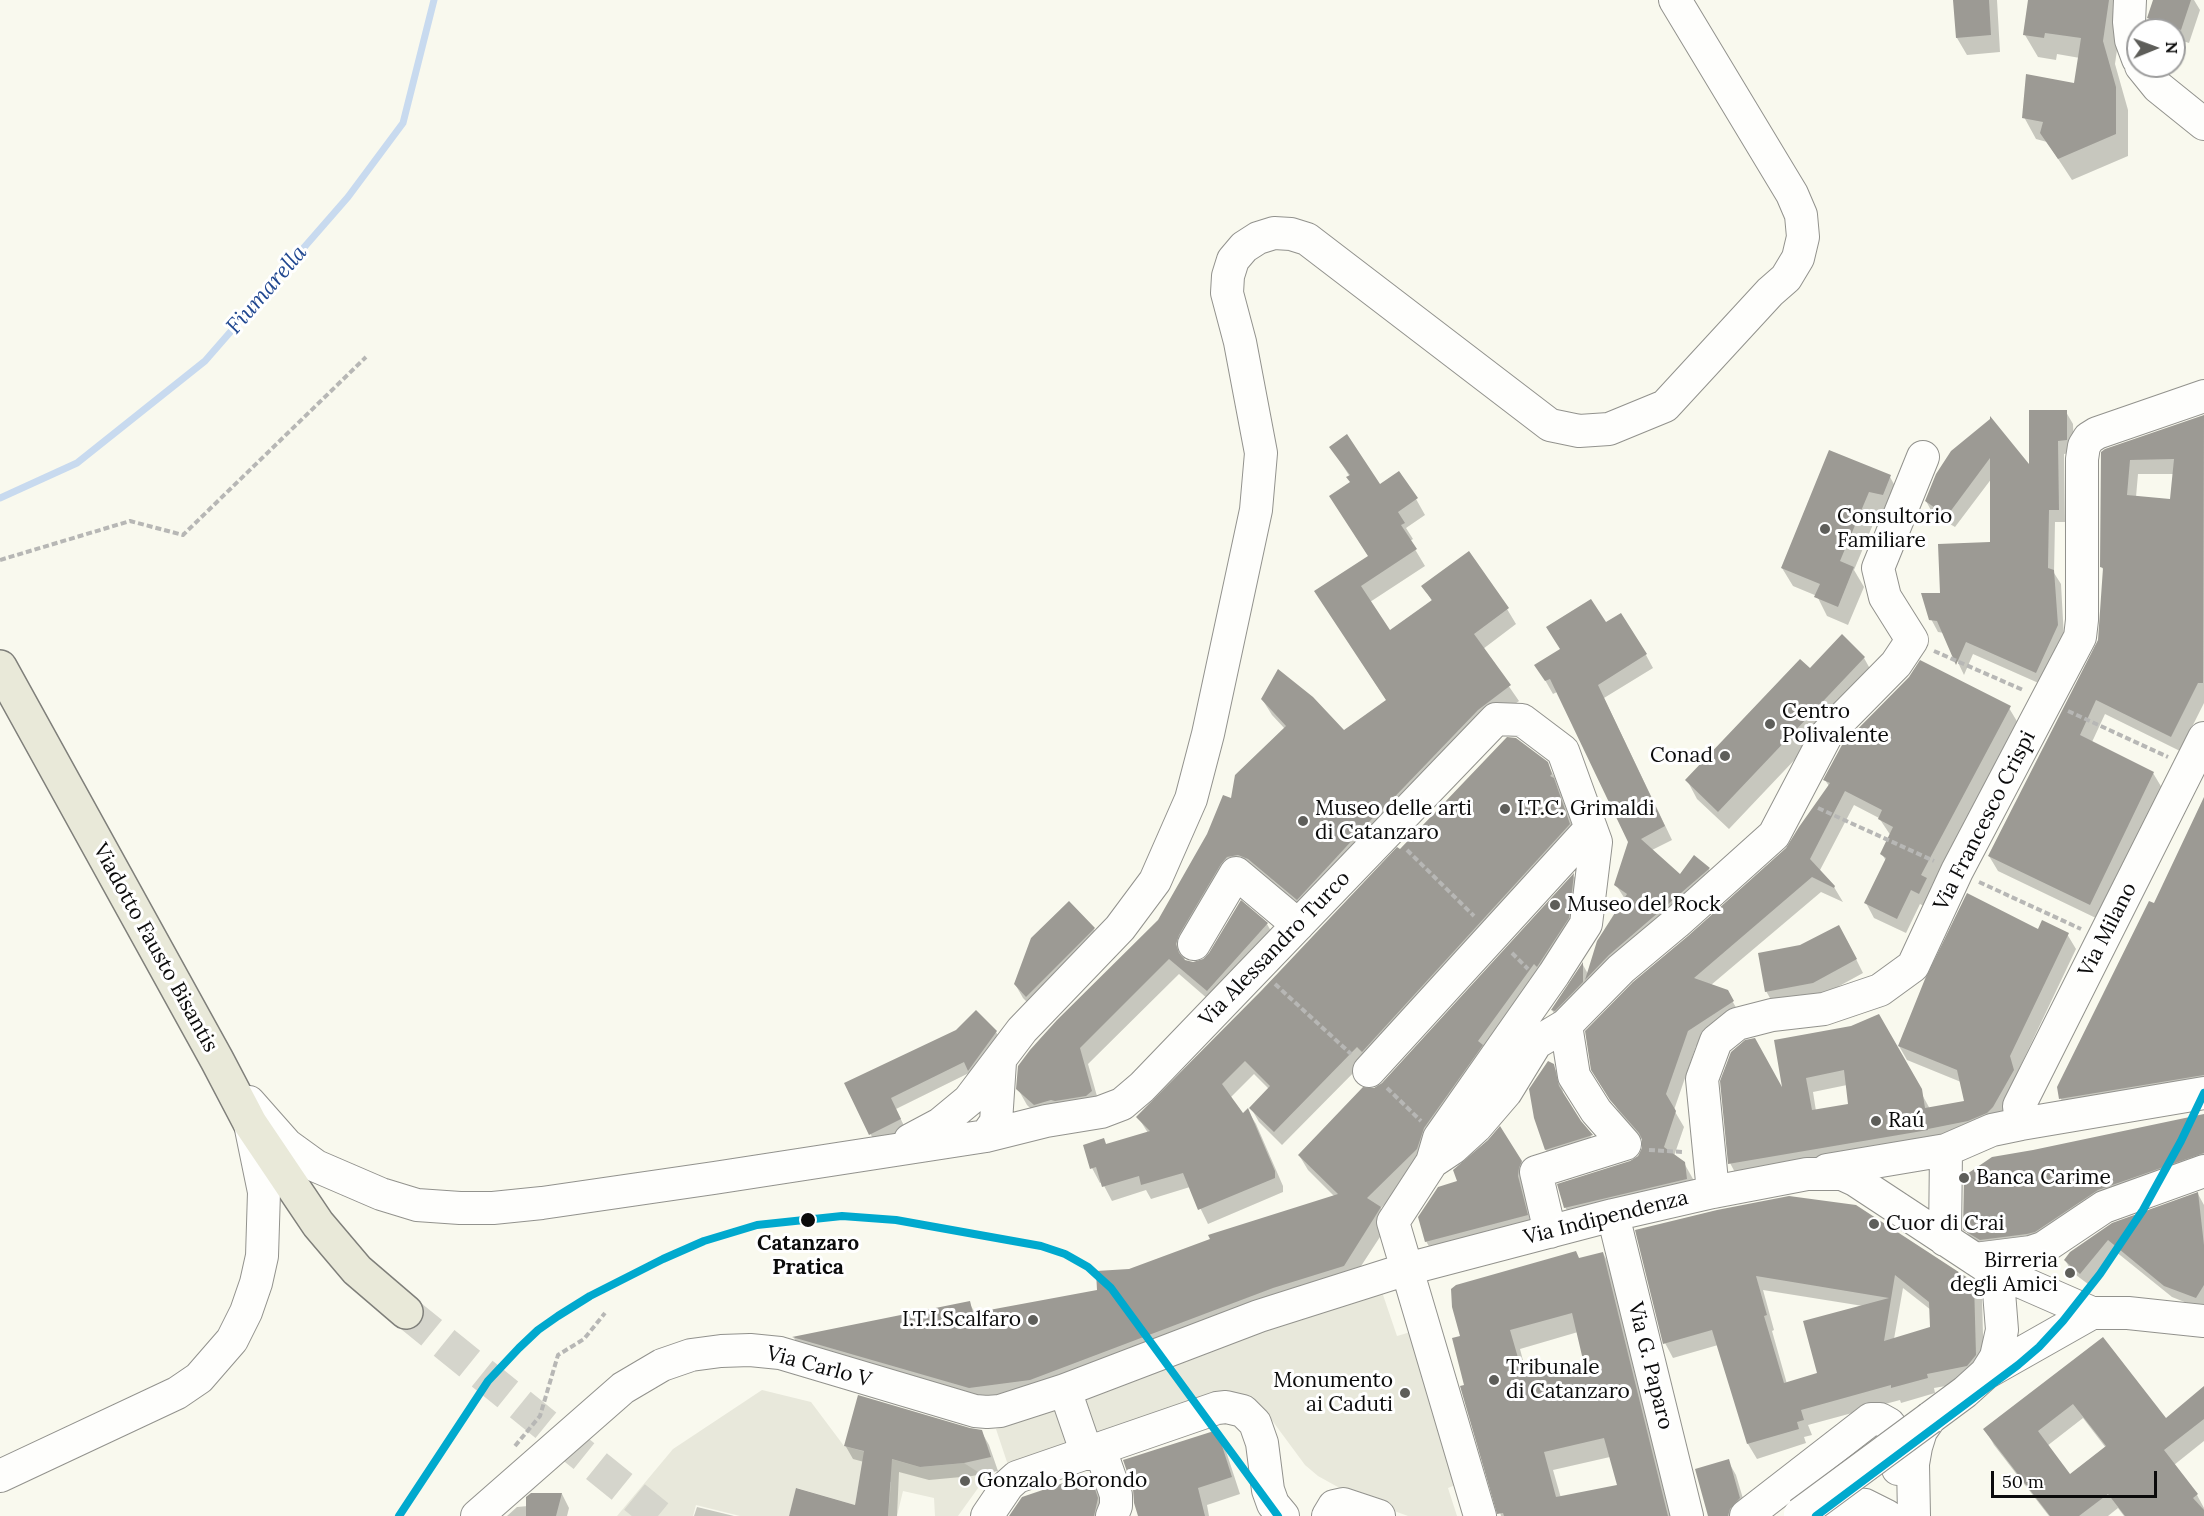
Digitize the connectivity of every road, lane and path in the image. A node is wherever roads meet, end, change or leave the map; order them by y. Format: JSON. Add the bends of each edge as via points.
{"nodes":[{"id":1,"x":1675,"y":0,"type":"edge"},
{"id":2,"x":2130,"y":0,"type":"edge"},
{"id":3,"x":2130,"y":18,"type":"edge"},
{"id":4,"x":2151,"y":78,"type":"edge"},
{"id":5,"x":2204,"y":124,"type":"edge"},
{"id":6,"x":366,"y":357,"type":"dead end"},
{"id":7,"x":2204,"y":396,"type":"edge"},
{"id":8,"x":1923,"y":457,"type":"dead end"},
{"id":9,"x":0,"y":560,"type":"edge"},
{"id":10,"x":0,"y":667,"type":"edge"},
{"id":11,"x":2204,"y":738,"type":"edge"},
{"id":12,"x":1795,"y":796,"type":"junction"},
{"id":13,"x":1591,"y":828,"type":"junction"},
{"id":14,"x":1387,"y":831,"type":"junction"},
{"id":15,"x":1957,"y":871,"type":"junction"},
{"id":16,"x":1298,"y":925,"type":"junction"},
{"id":17,"x":1494,"y":935,"type":"junction"},
{"id":18,"x":2103,"y":940,"type":"junction"},
{"id":19,"x":1194,"y":944,"type":"dead end"},
{"id":20,"x":1257,"y":967,"type":"junction"},
{"id":21,"x":1545,"y":986,"type":"junction"},
{"id":22,"x":1566,"y":1025,"type":"junction"},
{"id":23,"x":217,"y":1060,"type":"junction"},
{"id":24,"x":1370,"y":1071,"type":"junction"},
{"id":25,"x":2204,"y":1093,"type":"edge"},
{"id":26,"x":984,"y":1097,"type":"junction"},
{"id":27,"x":1046,"y":1121,"type":"junction"},
{"id":28,"x":250,"y":1123,"type":"junction"},
{"id":29,"x":2021,"y":1124,"type":"junction"},
{"id":30,"x":986,"y":1136,"type":"junction"},
{"id":31,"x":1625,"y":1143,"type":"junction"},
{"id":32,"x":890,"y":1150,"type":"junction"},
{"id":33,"x":1435,"y":1150,"type":"junction"},
{"id":34,"x":1946,"y":1150,"type":"junction"},
{"id":35,"x":1709,"y":1154,"type":"junction"},
{"id":36,"x":2204,"y":1171,"type":"edge"},
{"id":37,"x":1807,"y":1174,"type":"junction"},
{"id":38,"x":1713,"y":1192,"type":"junction"},
{"id":39,"x":1613,"y":1215,"type":"junction"},
{"id":40,"x":1550,"y":1232,"type":"junction"},
{"id":41,"x":1946,"y":1240,"type":"junction"},
{"id":42,"x":1981,"y":1263,"type":"junction"},
{"id":43,"x":1407,"y":1269,"type":"junction"},
{"id":44,"x":406,"y":1312,"type":"tunnel mouth"},
{"id":45,"x":605,"y":1313,"type":"dead end"},
{"id":46,"x":2092,"y":1313,"type":"junction"},
{"id":47,"x":2204,"y":1322,"type":"edge"},
{"id":48,"x":1976,"y":1383,"type":"junction"},
{"id":49,"x":1065,"y":1390,"type":"junction"},
{"id":50,"x":1930,"y":1418,"type":"junction"},
{"id":51,"x":519,"y":1451,"type":"dead end"},
{"id":52,"x":1094,"y":1451,"type":"junction"},
{"id":53,"x":0,"y":1476,"type":"edge"},
{"id":54,"x":1799,"y":1515,"type":"edge"},
{"id":55,"x":477,"y":1516,"type":"edge"},
{"id":56,"x":987,"y":1516,"type":"edge"},
{"id":57,"x":1112,"y":1516,"type":"edge"},
{"id":58,"x":1283,"y":1516,"type":"edge"},
{"id":59,"x":1328,"y":1516,"type":"edge"},
{"id":60,"x":1379,"y":1516,"type":"edge"},
{"id":61,"x":1480,"y":1516,"type":"edge"},
{"id":62,"x":1687,"y":1516,"type":"edge"},
{"id":63,"x":1746,"y":1516,"type":"edge"},
{"id":64,"x":1887,"y":1516,"type":"edge"},
{"id":65,"x":1903,"y":1516,"type":"edge"},
{"id":66,"x":1914,"y":1516,"type":"edge"}],
"edges":[{"from":1,"to":26,"type":"street","via":[[1801,215],[1803,237],[1798,258],[1786,278],[1665,406],[1609,429],[1579,431],[1550,425],[1307,239],[1274,233],[1244,247],[1233,260],[1227,293],[1261,453],[1256,510],[1191,799],[1155,881],[1120,928],[1022,1030],[1000,1062]]},
{"from":2,"to":3,"type":"street"},
{"from":4,"to":5,"type":"street"},
{"from":6,"to":9,"type":"path","via":[[183,535],[130,521]]},
{"from":7,"to":15,"type":"street","name":"Via Francesco Crispi","via":[[2089,438],[2082,459],[2080,638]]},
{"from":8,"to":12,"type":"street","via":[[1878,568],[1885,597],[1912,640],[1896,664],[1827,734]]},
{"from":10,"to":23,"type":"main road","name":"Viadotto Fausto Bisantis"},
{"from":11,"to":18,"type":"street","name":"Via Milano"},
{"from":12,"to":15,"type":"path"},
{"from":12,"to":22,"type":"street","via":[[1774,835],[1620,969]]},
{"from":13,"to":14,"type":"street","name":"Via Alessandro Turco","via":[[1563,751],[1522,720],[1496,719]]},
{"from":13,"to":17,"type":"street"},
{"from":13,"to":21,"type":"street","name":"Via Alessandro Turco","via":[[1596,842],[1586,924]]},
{"from":14,"to":16,"type":"street","name":"Via Alessandro Turco"},
{"from":14,"to":17,"type":"path"},
{"from":15,"to":18,"type":"path"},
{"from":15,"to":35,"type":"street","name":"Via Francesco Crispi","via":[[1913,966],[1880,990],[1824,1009],[1737,1024],[1716,1041],[1702,1079]]},
{"from":16,"to":19,"type":"street","via":[[1236,873]]},
{"from":16,"to":20,"type":"street","name":"Via Alessandro Turco"},
{"from":17,"to":21,"type":"path"},
{"from":17,"to":24,"type":"street"},
{"from":18,"to":29,"type":"street","name":"Via Milano","via":[[2019,1106]]},
{"from":20,"to":24,"type":"path"},
{"from":20,"to":27,"type":"street","name":"Via Alessandro Turco","via":[[1142,1088],[1122,1104],[1101,1112]]},
{"from":21,"to":33,"type":"street","name":"Via Alessandro Turco"},
{"from":22,"to":31,"type":"street","via":[[1574,1076],[1596,1111]]},
{"from":22,"to":33,"type":"street","via":[[1536,1043],[1506,1092],[1476,1127],[1453,1148]]},
{"from":23,"to":28,"type":"main road","name":"Viadotto Fausto Bisantis"},
{"from":23,"to":32,"type":"street","name":"Via Alessandro Turco","via":[[287,1145],[316,1166],[417,1205],[493,1208]]},
{"from":24,"to":33,"type":"path"},
{"from":25,"to":29,"type":"street","name":"Via Indipendenza"},
{"from":26,"to":27,"type":"street"},
{"from":26,"to":30,"type":"street","via":[[974,1122]]},
{"from":26,"to":32,"type":"street"},
{"from":27,"to":30,"type":"street","name":"Via Alessandro Turco"},
{"from":28,"to":44,"type":"main road","name":"Viadotto Fausto Bisantis","via":[[318,1224],[357,1270]]},
{"from":28,"to":53,"type":"street","via":[[264,1192],[262,1256],[246,1312],[232,1340],[199,1377],[177,1393]]},
{"from":29,"to":34,"type":"street","name":"Via Indipendenza","via":[[1992,1130]]},
{"from":30,"to":32,"type":"street","name":"Via Alessandro Turco"},
{"from":31,"to":35,"type":"path","via":[[1642,1150]]},
{"from":31,"to":40,"type":"street","via":[[1536,1172]]},
{"from":33,"to":43,"type":"street","name":"Via Alessandro Turco","via":[[1393,1222]]},
{"from":34,"to":37,"type":"street","name":"Via Indipendenza"},
{"from":34,"to":41,"type":"street"},
{"from":35,"to":38,"type":"street","name":"Via Francesco Crispi"},
{"from":36,"to":42,"type":"street","via":[[2104,1207],[2043,1248]]},
{"from":37,"to":38,"type":"street","name":"Via Indipendenza"},
{"from":37,"to":41,"type":"street","name":"Via Indipendenza","via":[[1842,1174],[1855,1180]]},
{"from":38,"to":39,"type":"street","name":"Via Indipendenza"},
{"from":39,"to":40,"type":"street","name":"Via Indipendenza"},
{"from":39,"to":62,"type":"street","name":"Via G. Paparo"},
{"from":40,"to":43,"type":"street","name":"Via Indipendenza"},
{"from":41,"to":42,"type":"street","name":"Via Indipendenza"},
{"from":42,"to":46,"type":"street","name":"Via Indipendenza"},
{"from":42,"to":48,"type":"street","via":[[1996,1278],[2002,1330],[1996,1357]]},
{"from":43,"to":49,"type":"street","name":"Via Indipendenza","via":[[1259,1317]]},
{"from":43,"to":61,"type":"street","name":"Via Alessandro Turco"},
{"from":45,"to":51,"type":"path","via":[[584,1339],[558,1355],[540,1416],[514,1445]]},
{"from":46,"to":47,"type":"street"},
{"from":46,"to":48,"type":"street"},
{"from":48,"to":50,"type":"street"},
{"from":49,"to":52,"type":"street"},
{"from":49,"to":55,"type":"street","name":"Via Carlo V","via":[[1000,1411],[975,1411],[780,1353],[740,1350],[691,1355],[662,1365],[624,1388]]},
{"from":50,"to":54,"type":"street","bridge":true},
{"from":50,"to":66,"type":"street","via":[[1921,1431],[1913,1464]]},
{"from":52,"to":56,"type":"street","via":[[1017,1478]]},
{"from":52,"to":57,"type":"street","via":[[1116,1495]]},
{"from":52,"to":58,"type":"street","via":[[1216,1408],[1235,1408],[1250,1416],[1259,1432],[1273,1504]]},
{"from":54,"to":64,"type":"street","bridge":true,"via":[[1839,1502],[1865,1506]]},
{"from":59,"to":60,"type":"street","via":[[1334,1506],[1343,1504]]},
{"from":63,"to":65,"type":"street","via":[[1871,1419],[1889,1424],[1894,1432]]}]}
